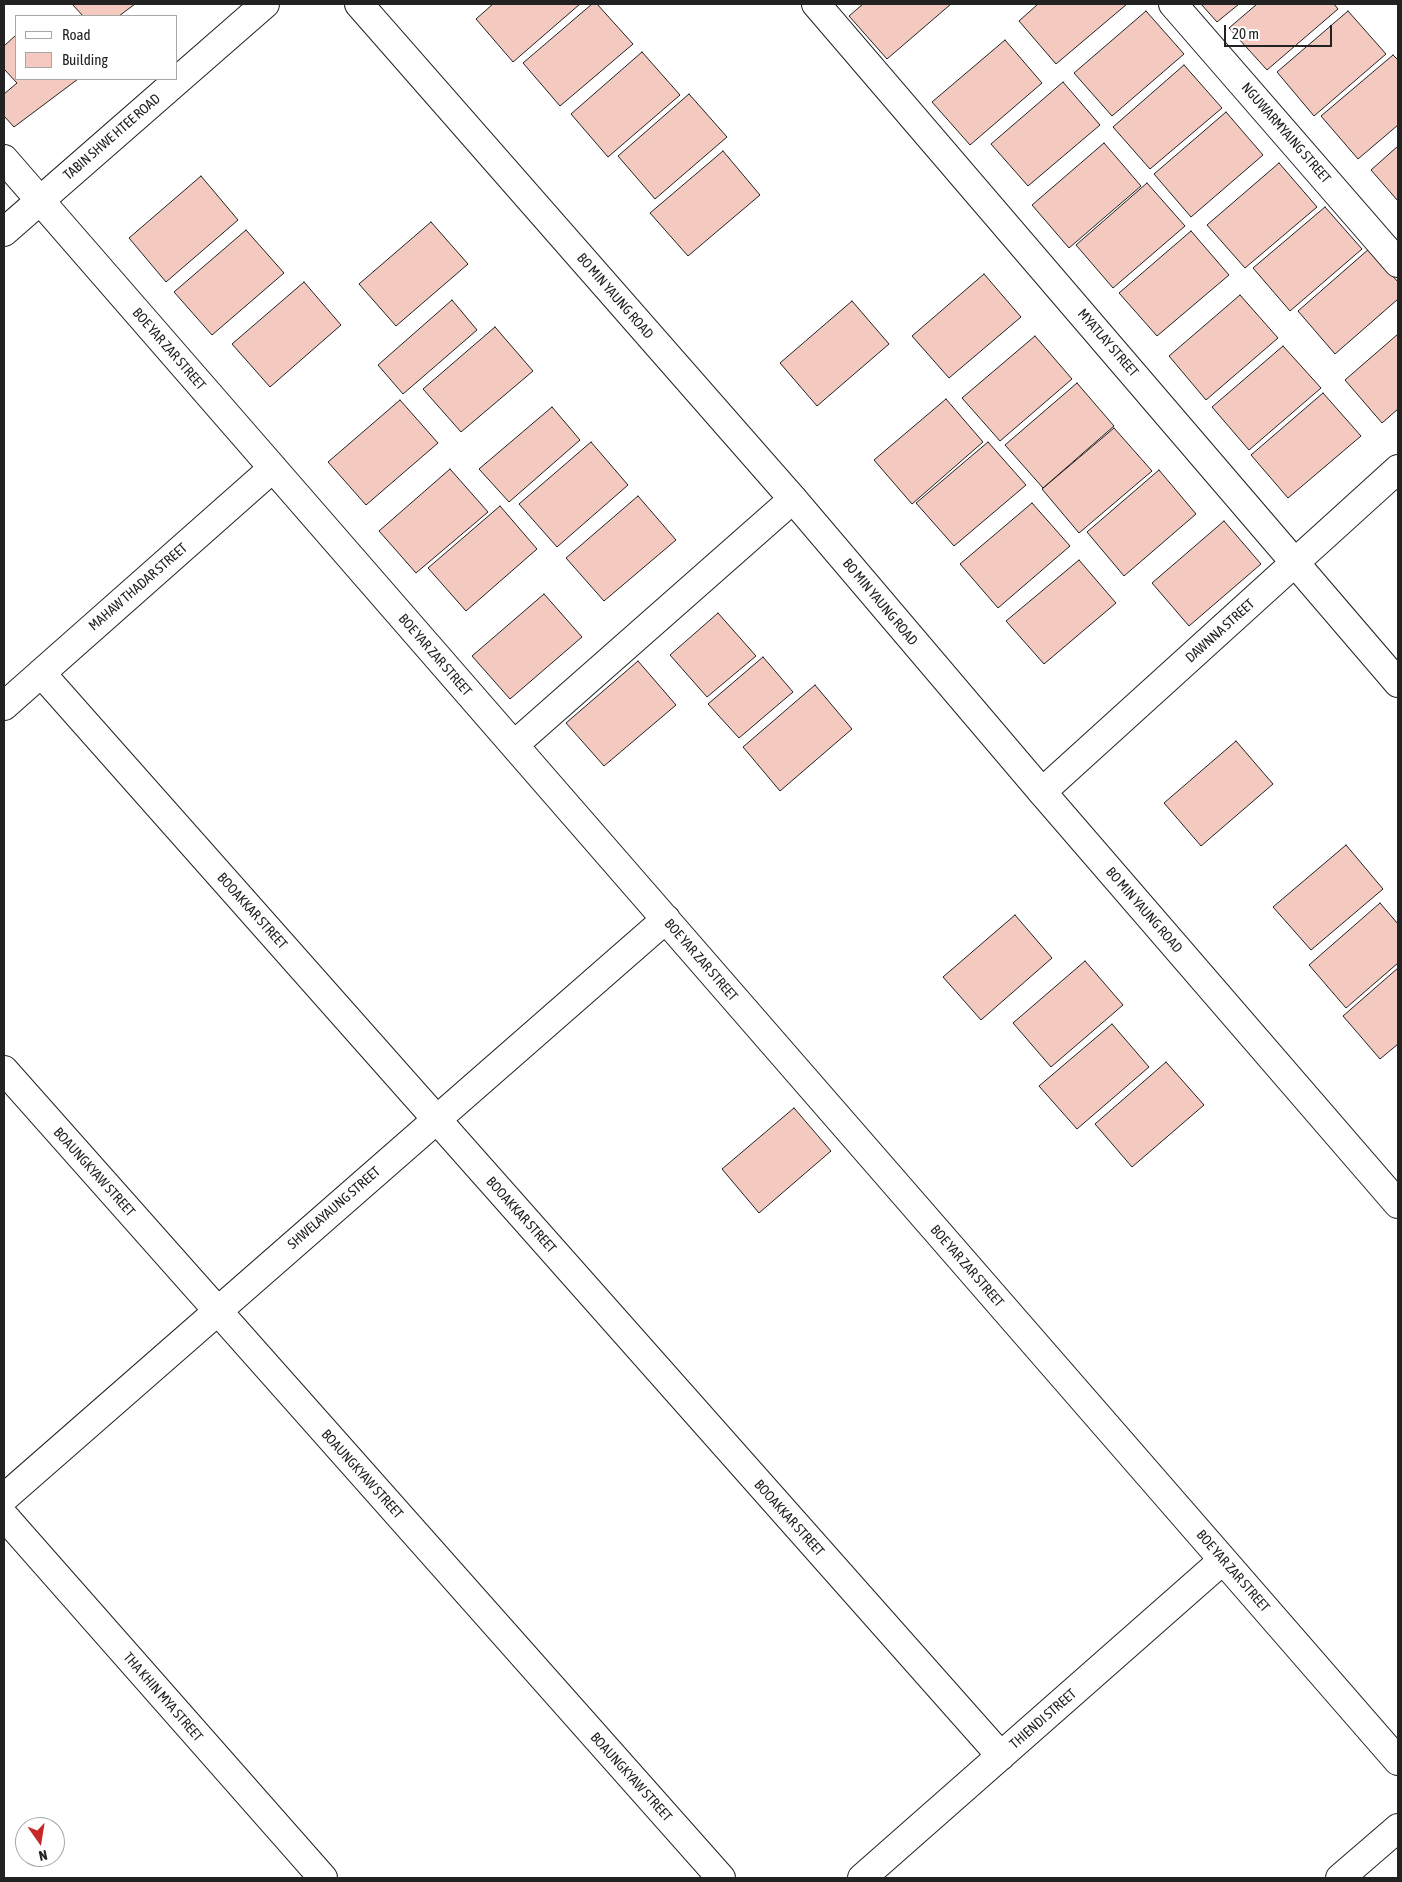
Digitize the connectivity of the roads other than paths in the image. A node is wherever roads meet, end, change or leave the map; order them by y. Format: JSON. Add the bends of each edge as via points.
{"nodes":[{"id":1,"x":265,"y":4,"type":"edge"},
{"id":2,"x":359,"y":4,"type":"edge"},
{"id":3,"x":816,"y":4,"type":"edge"},
{"id":4,"x":1173,"y":4,"type":"edge"},
{"id":5,"x":178,"y":80,"type":"edge"},
{"id":6,"x":178,"y":80,"type":"edge"},
{"id":7,"x":4,"y":159,"type":"edge"},
{"id":8,"x":40,"y":200,"type":"junction"},
{"id":9,"x":4,"y":232,"type":"edge"},
{"id":10,"x":1398,"y":263,"type":"edge"},
{"id":11,"x":273,"y":468,"type":"junction"},
{"id":12,"x":1398,"y":469,"type":"edge"},
{"id":13,"x":793,"y":499,"type":"junction"},
{"id":14,"x":1296,"y":562,"type":"junction"},
{"id":15,"x":41,"y":673,"type":"junction"},
{"id":16,"x":1398,"y":683,"type":"edge"},
{"id":17,"x":4,"y":706,"type":"edge"},
{"id":18,"x":514,"y":745,"type":"junction"},
{"id":19,"x":1042,"y":792,"type":"junction"},
{"id":20,"x":666,"y":919,"type":"junction"},
{"id":21,"x":4,"y":1070,"type":"edge"},
{"id":22,"x":436,"y":1119,"type":"junction"},
{"id":23,"x":1398,"y":1204,"type":"edge"},
{"id":24,"x":217,"y":1311,"type":"junction"},
{"id":25,"x":4,"y":1498,"type":"edge"},
{"id":26,"x":4,"y":1516,"type":"edge"},
{"id":27,"x":1223,"y":1560,"type":"junction"},
{"id":28,"x":1001,"y":1756,"type":"junction"},
{"id":29,"x":1398,"y":1761,"type":"edge"},
{"id":30,"x":1398,"y":1828,"type":"edge"},
{"id":31,"x":323,"y":1878,"type":"edge"},
{"id":32,"x":721,"y":1878,"type":"edge"},
{"id":33,"x":862,"y":1878,"type":"edge"},
{"id":34,"x":1340,"y":1878,"type":"edge"}],
"edges":[{"from":1,"to":5,"type":"street","name":"TABIN SHWE HTEE ROAD"},
{"from":2,"to":13,"type":"street","name":"BO MIN YAUNG ROAD"},
{"from":3,"to":14,"type":"street","name":"MYATLAY STREET"},
{"from":4,"to":10,"type":"street","name":"NGUWARMYAING STREET"},
{"from":6,"to":8,"type":"street","name":"TABIN SHWE HTEE ROAD"},
{"from":7,"to":8,"type":"street","name":"BOE YAR ZAR STREET"},
{"from":8,"to":9,"type":"street","name":"TABIN SHWE HTEE ROAD"},
{"from":8,"to":11,"type":"street","name":"BOE YAR ZAR STREET"},
{"from":11,"to":15,"type":"street","name":"MAHAW THADAR STREET"},
{"from":11,"to":18,"type":"street","name":"BOE YAR ZAR STREET"},
{"from":12,"to":14,"type":"street","name":"DAWNNA STREET"},
{"from":13,"to":18,"type":"street"},
{"from":13,"to":19,"type":"street","name":"BO MIN YAUNG ROAD"},
{"from":14,"to":16,"type":"street","name":"MYATLAY STREET"},
{"from":14,"to":19,"type":"street","name":"DAWNNA STREET"},
{"from":15,"to":17,"type":"street","name":"MAHAW THADAR STREET"},
{"from":15,"to":22,"type":"street","name":"BOOAKKAR STREET"},
{"from":18,"to":20,"type":"street","name":"BOE YAR ZAR STREET"},
{"from":19,"to":23,"type":"street","name":"BO MIN YAUNG ROAD"},
{"from":20,"to":22,"type":"street","name":"SHWELAYAUNG STREET"},
{"from":20,"to":27,"type":"street","name":"BOE YAR ZAR STREET"},
{"from":21,"to":24,"type":"street","name":"BOAUNGKYAW STREET"},
{"from":22,"to":24,"type":"street","name":"SHWELAYAUNG STREET"},
{"from":22,"to":28,"type":"street","name":"BOOAKKAR STREET"},
{"from":24,"to":25,"type":"street","name":"SHWELAYAUNG STREET"},
{"from":24,"to":32,"type":"street","name":"BOAUNGKYAW STREET"},
{"from":26,"to":31,"type":"street","name":"THA KHIN MYA STREET"},
{"from":27,"to":28,"type":"street","name":"THIENDI STREET"},
{"from":27,"to":29,"type":"street","name":"BOE YAR ZAR STREET"},
{"from":28,"to":33,"type":"street","name":"THIENDI STREET"},
{"from":30,"to":34,"type":"street"}]}
